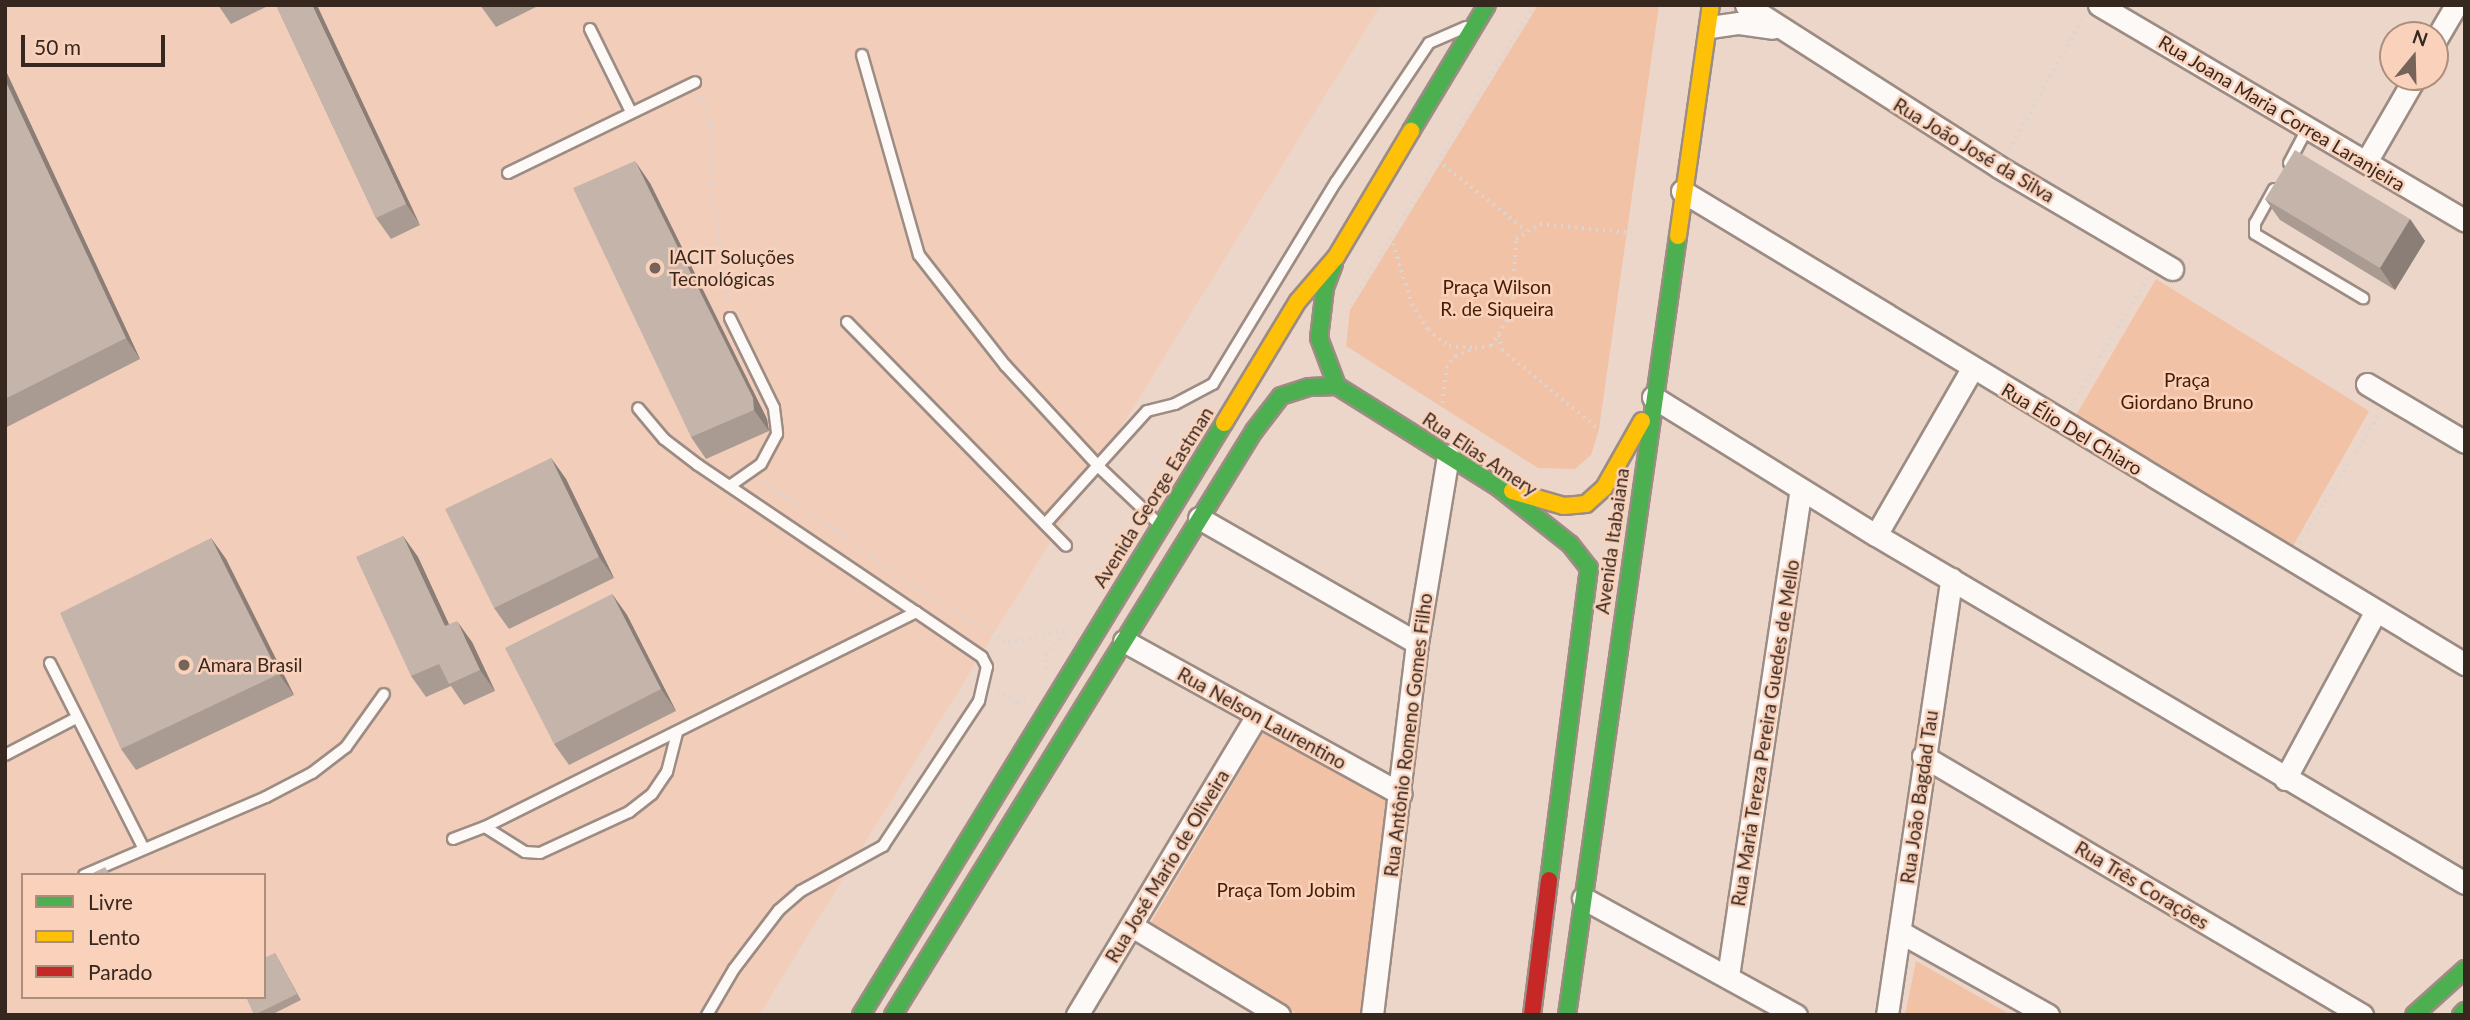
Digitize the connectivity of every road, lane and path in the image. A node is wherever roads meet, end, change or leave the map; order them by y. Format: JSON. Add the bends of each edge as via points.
{"nodes":[{"id":1,"x":1487,"y":5,"type":"edge"},
{"id":2,"x":1534,"y":5,"type":"edge"},
{"id":3,"x":1711,"y":5,"type":"edge"},
{"id":4,"x":1746,"y":5,"type":"edge"},
{"id":5,"x":2091,"y":5,"type":"edge"},
{"id":6,"x":2099,"y":5,"type":"edge"},
{"id":7,"x":2456,"y":5,"type":"edge"},
{"id":8,"x":2447,"y":21,"type":"edge"},
{"id":9,"x":1475,"y":24,"type":"junction"},
{"id":10,"x":1710,"y":27,"type":"junction"},
{"id":11,"x":590,"y":29,"type":"dead end"},
{"id":12,"x":1779,"y":29,"type":"junction"},
{"id":13,"x":862,"y":55,"type":"dead end"},
{"id":14,"x":695,"y":82,"type":"joint"},
{"id":15,"x":2406,"y":91,"type":"edge"},
{"id":16,"x":631,"y":112,"type":"junction"},
{"id":17,"x":2308,"y":128,"type":"junction"},
{"id":18,"x":1438,"y":161,"type":"junction"},
{"id":19,"x":2366,"y":162,"type":"junction"},
{"id":20,"x":1999,"y":167,"type":"junction"},
{"id":21,"x":508,"y":173,"type":"dead end"},
{"id":22,"x":1682,"y":191,"type":"junction"},
{"id":23,"x":2465,"y":221,"type":"edge"},
{"id":24,"x":1527,"y":232,"type":"junction"},
{"id":25,"x":1633,"y":233,"type":"dead end"},
{"id":26,"x":1391,"y":237,"type":"junction"},
{"id":27,"x":1336,"y":257,"type":"junction"},
{"id":28,"x":2165,"y":264,"type":"joint"},
{"id":29,"x":2363,"y":298,"type":"dead end"},
{"id":30,"x":1343,"y":314,"type":"dead end"},
{"id":31,"x":730,"y":318,"type":"joint"},
{"id":32,"x":847,"y":322,"type":"dead end"},
{"id":33,"x":1499,"y":335,"type":"junction"},
{"id":34,"x":1475,"y":348,"type":"junction"},
{"id":35,"x":1972,"y":369,"type":"junction"},
{"id":36,"x":2367,"y":384,"type":"dead end"},
{"id":37,"x":1337,"y":386,"type":"junction"},
{"id":38,"x":2391,"y":396,"type":"junction"},
{"id":39,"x":1653,"y":397,"type":"junction"},
{"id":40,"x":1442,"y":403,"type":"dead end"},
{"id":41,"x":638,"y":408,"type":"dead end"},
{"id":42,"x":2062,"y":423,"type":"junction"},
{"id":43,"x":1599,"y":429,"type":"dead end"},
{"id":44,"x":2465,"y":442,"type":"edge"},
{"id":45,"x":1448,"y":456,"type":"junction"},
{"id":46,"x":1100,"y":468,"type":"junction"},
{"id":47,"x":750,"y":471,"type":"junction"},
{"id":48,"x":731,"y":485,"type":"junction"},
{"id":49,"x":1498,"y":487,"type":"junction"},
{"id":50,"x":1801,"y":490,"type":"junction"},
{"id":51,"x":1199,"y":518,"type":"junction"},
{"id":52,"x":1045,"y":524,"type":"junction"},
{"id":53,"x":1160,"y":525,"type":"junction"},
{"id":54,"x":1875,"y":535,"type":"junction"},
{"id":55,"x":1066,"y":546,"type":"dead end"},
{"id":56,"x":2289,"y":559,"type":"junction"},
{"id":57,"x":1589,"y":568,"type":"joint"},
{"id":58,"x":1951,"y":579,"type":"junction"},
{"id":59,"x":2376,"y":611,"type":"junction"},
{"id":60,"x":916,"y":612,"type":"junction"},
{"id":61,"x":1076,"y":621,"type":"dead end"},
{"id":62,"x":1070,"y":630,"type":"junction"},
{"id":63,"x":1124,"y":640,"type":"junction"},
{"id":64,"x":1417,"y":643,"type":"junction"},
{"id":65,"x":50,"y":663,"type":"dead end"},
{"id":66,"x":2465,"y":664,"type":"edge"},
{"id":67,"x":1050,"y":673,"type":"dead end"},
{"id":68,"x":384,"y":694,"type":"dead end"},
{"id":69,"x":1257,"y":716,"type":"junction"},
{"id":70,"x":76,"y":718,"type":"junction"},
{"id":71,"x":677,"y":733,"type":"junction"},
{"id":72,"x":5,"y":755,"type":"edge"},
{"id":73,"x":1923,"y":756,"type":"junction"},
{"id":74,"x":2285,"y":779,"type":"junction"},
{"id":75,"x":1401,"y":794,"type":"junction"},
{"id":76,"x":485,"y":827,"type":"junction"},
{"id":77,"x":453,"y":839,"type":"dead end"},
{"id":78,"x":143,"y":847,"type":"junction"},
{"id":79,"x":88,"y":873,"type":"edge"},
{"id":80,"x":2465,"y":883,"type":"edge"},
{"id":81,"x":1583,"y":898,"type":"junction"},
{"id":82,"x":1132,"y":926,"type":"junction"},
{"id":83,"x":1900,"y":932,"type":"junction"},
{"id":84,"x":2465,"y":969,"type":"edge"},
{"id":85,"x":1728,"y":976,"type":"junction"},
{"id":86,"x":707,"y":1015,"type":"edge"},
{"id":87,"x":861,"y":1015,"type":"edge"},
{"id":88,"x":893,"y":1015,"type":"edge"},
{"id":89,"x":1077,"y":1015,"type":"edge"},
{"id":90,"x":1279,"y":1015,"type":"edge"},
{"id":91,"x":1372,"y":1015,"type":"edge"},
{"id":92,"x":1532,"y":1015,"type":"edge"},
{"id":93,"x":1567,"y":1015,"type":"edge"},
{"id":94,"x":1796,"y":1015,"type":"edge"},
{"id":95,"x":1887,"y":1015,"type":"edge"},
{"id":96,"x":2048,"y":1015,"type":"edge"},
{"id":97,"x":2362,"y":1015,"type":"edge"},
{"id":98,"x":2414,"y":1015,"type":"edge"}],
"edges":[{"from":1,"to":9,"type":"main road","name":"Avenida George Eastman"},
{"from":2,"to":18,"type":"path"},
{"from":3,"to":10,"type":"main road"},
{"from":4,"to":12,"type":"street","name":"Rua João José da Silva"},
{"from":5,"to":20,"type":"path"},
{"from":6,"to":17,"type":"street","name":"Rua Joana Maria Correa Laranjeira"},
{"from":7,"to":8,"type":"street"},
{"from":9,"to":27,"type":"main road","name":"Avenida George Eastman"},
{"from":9,"to":46,"type":"lane","via":[[1429,43],[1336,182],[1213,384],[1175,404],[1147,411]]},
{"from":10,"to":12,"type":"street","name":"Rua João José da Silva","via":[[1739,23]]},
{"from":10,"to":22,"type":"main road","name":"Avenida Itabaiana"},
{"from":11,"to":16,"type":"lane"},
{"from":12,"to":20,"type":"street","name":"Rua João José da Silva"},
{"from":13,"to":46,"type":"lane","via":[[919,255],[1005,365]]},
{"from":14,"to":16,"type":"lane"},
{"from":14,"to":31,"type":"path","via":[[711,125],[711,184]]},
{"from":15,"to":19,"type":"street"},
{"from":16,"to":21,"type":"lane"},
{"from":17,"to":19,"type":"street","name":"Rua Joana Maria Correa Laranjeira"},
{"from":17,"to":29,"type":"lane","via":[[2255,222],[2255,234]]},
{"from":18,"to":24,"type":"path"},
{"from":18,"to":26,"type":"path"},
{"from":19,"to":23,"type":"street","name":"Rua Joana Maria Correa Laranjeira"},
{"from":20,"to":28,"type":"street","name":"Rua João José da Silva"},
{"from":22,"to":35,"type":"street","name":"Rua Élio Del Chiaro"},
{"from":22,"to":39,"type":"main road","name":"Avenida Itabaiana"},
{"from":24,"to":25,"type":"path","via":[[1540,223]]},
{"from":24,"to":33,"type":"path","via":[[1516,239],[1511,313]]},
{"from":26,"to":30,"type":"path"},
{"from":26,"to":34,"type":"path","via":[[1412,304],[1428,330],[1449,346]]},
{"from":27,"to":37,"type":"main road","via":[[1325,288],[1319,338]]},
{"from":27,"to":53,"type":"main road","name":"Avenida George Eastman","via":[[1298,301]]},
{"from":28,"to":42,"type":"path"},
{"from":31,"to":47,"type":"lane","via":[[774,408],[777,434],[761,464]]},
{"from":32,"to":52,"type":"lane"},
{"from":33,"to":34,"type":"path","via":[[1491,346]]},
{"from":33,"to":43,"type":"path","via":[[1502,350]]},
{"from":34,"to":40,"type":"path","via":[[1455,356],[1446,368]]},
{"from":35,"to":42,"type":"street","name":"Rua Élio Del Chiaro"},
{"from":35,"to":54,"type":"street"},
{"from":36,"to":38,"type":"street"},
{"from":37,"to":45,"type":"main road","name":"Rua Elias Amery"},
{"from":37,"to":51,"type":"main road","via":[[1309,387],[1281,396]]},
{"from":38,"to":44,"type":"street"},
{"from":38,"to":56,"type":"path"},
{"from":39,"to":49,"type":"main road","via":[[1604,488],[1586,504],[1564,506]]},
{"from":39,"to":50,"type":"street"},
{"from":39,"to":81,"type":"main road","name":"Avenida Itabaiana"},
{"from":41,"to":48,"type":"lane","via":[[664,439]]},
{"from":42,"to":56,"type":"street","name":"Rua Élio Del Chiaro"},
{"from":45,"to":49,"type":"main road","name":"Rua Elias Amery"},
{"from":45,"to":64,"type":"street","name":"Rua Antônio Romeno Gomes Filho"},
{"from":46,"to":52,"type":"lane"},
{"from":46,"to":53,"type":"lane"},
{"from":47,"to":48,"type":"lane"},
{"from":47,"to":62,"type":"path","via":[[937,601],[1008,643]]},
{"from":48,"to":60,"type":"lane"},
{"from":49,"to":57,"type":"main road","name":"Rua Elias Amery","via":[[1570,544]]},
{"from":50,"to":54,"type":"street"},
{"from":50,"to":85,"type":"street","name":"Rua Maria Tereza Pereira Guedes de Mello"},
{"from":51,"to":63,"type":"main road"},
{"from":51,"to":64,"type":"street"},
{"from":52,"to":55,"type":"lane"},
{"from":53,"to":87,"type":"main road","name":"Avenida George Eastman"},
{"from":54,"to":58,"type":"street"},
{"from":56,"to":59,"type":"street","name":"Rua Élio Del Chiaro"},
{"from":57,"to":92,"type":"main road","name":"Avenida Itabaiana"},
{"from":58,"to":73,"type":"street","name":"Rua João Bagdad Tau"},
{"from":58,"to":74,"type":"street"},
{"from":59,"to":66,"type":"street","name":"Rua Élio Del Chiaro"},
{"from":59,"to":74,"type":"street"},
{"from":60,"to":71,"type":"lane"},
{"from":60,"to":86,"type":"lane","via":[[982,657],[987,667],[979,701],[883,846],[801,891],[779,910],[734,969]]},
{"from":61,"to":62,"type":"path"},
{"from":62,"to":67,"type":"path","via":[[1045,655],[1043,665]]},
{"from":63,"to":69,"type":"street","name":"Rua Nelson Laurentino"},
{"from":63,"to":88,"type":"main road"},
{"from":64,"to":75,"type":"street","name":"Rua Antônio Romeno Gomes Filho"},
{"from":65,"to":70,"type":"lane"},
{"from":68,"to":78,"type":"lane","via":[[346,747],[312,773],[266,797]]},
{"from":69,"to":75,"type":"street","name":"Rua Nelson Laurentino"},
{"from":69,"to":82,"type":"street","name":"Rua José Mario de Oliveira"},
{"from":70,"to":72,"type":"lane"},
{"from":70,"to":78,"type":"lane"},
{"from":71,"to":76,"type":"lane"},
{"from":71,"to":76,"type":"lane","via":[[667,772],[652,794],[629,812],[540,853],[525,852]]},
{"from":73,"to":83,"type":"street","name":"Rua João Bagdad Tau"},
{"from":73,"to":97,"type":"street","name":"Rua Três Corações"},
{"from":74,"to":80,"type":"street"},
{"from":75,"to":91,"type":"street","name":"Rua Antônio Romeno Gomes Filho"},
{"from":76,"to":77,"type":"lane"},
{"from":78,"to":79,"type":"lane"},
{"from":81,"to":85,"type":"street"},
{"from":81,"to":93,"type":"main road","name":"Avenida Itabaiana"},
{"from":82,"to":89,"type":"street","name":"Rua José Mario de Oliveira"},
{"from":82,"to":90,"type":"street"},
{"from":83,"to":95,"type":"street","name":"Rua João Bagdad Tau"},
{"from":83,"to":96,"type":"street"},
{"from":84,"to":98,"type":"main road"},
{"from":85,"to":94,"type":"street"}]}
